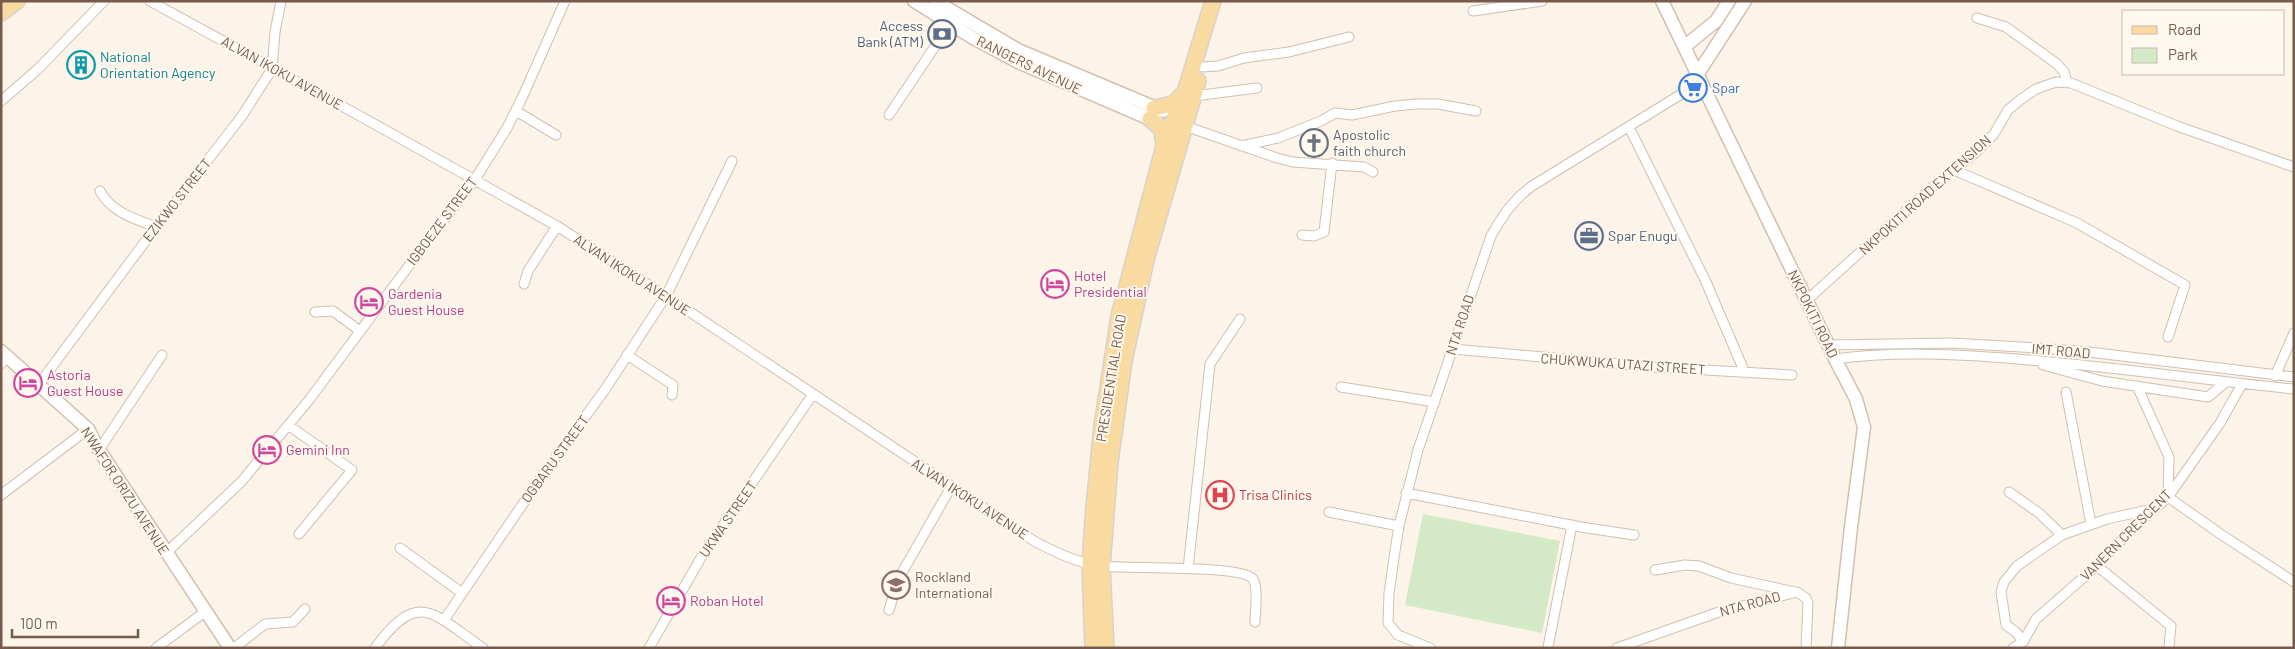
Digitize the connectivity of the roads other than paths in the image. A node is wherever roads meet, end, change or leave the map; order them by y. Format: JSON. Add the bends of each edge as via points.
{"nodes":[{"id":1,"x":18,"y":1,"type":"edge"},
{"id":2,"x":104,"y":1,"type":"edge"},
{"id":3,"x":150,"y":1,"type":"edge"},
{"id":4,"x":282,"y":1,"type":"edge"},
{"id":5,"x":566,"y":1,"type":"edge"},
{"id":6,"x":914,"y":1,"type":"edge"},
{"id":7,"x":935,"y":1,"type":"edge"},
{"id":8,"x":1213,"y":1,"type":"edge"},
{"id":9,"x":1224,"y":1,"type":"edge"},
{"id":10,"x":1542,"y":1,"type":"edge"},
{"id":11,"x":1662,"y":1,"type":"edge"},
{"id":12,"x":1729,"y":1,"type":"edge"},
{"id":13,"x":1745,"y":1,"type":"edge"},
{"id":14,"x":1473,"y":11,"type":"dead end"},
{"id":15,"x":1,"y":13,"type":"edge"},
{"id":16,"x":1977,"y":18,"type":"dead end"},
{"id":17,"x":950,"y":24,"type":"junction"},
{"id":18,"x":1349,"y":37,"type":"dead end"},
{"id":19,"x":1684,"y":47,"type":"junction"},
{"id":20,"x":1202,"y":67,"type":"junction"},
{"id":21,"x":272,"y":68,"type":"junction"},
{"id":22,"x":1699,"y":78,"type":"junction"},
{"id":23,"x":2067,"y":82,"type":"junction"},
{"id":24,"x":1257,"y":88,"type":"dead end"},
{"id":25,"x":1190,"y":92,"type":"junction"},
{"id":26,"x":1,"y":100,"type":"edge"},
{"id":27,"x":516,"y":111,"type":"junction"},
{"id":28,"x":1476,"y":111,"type":"dead end"},
{"id":29,"x":1152,"y":113,"type":"junction"},
{"id":30,"x":890,"y":115,"type":"dead end"},
{"id":31,"x":1180,"y":124,"type":"junction"},
{"id":32,"x":1629,"y":127,"type":"junction"},
{"id":33,"x":556,"y":135,"type":"dead end"},
{"id":34,"x":1164,"y":146,"type":"junction"},
{"id":35,"x":1241,"y":146,"type":"junction"},
{"id":36,"x":732,"y":161,"type":"dead end"},
{"id":37,"x":1332,"y":163,"type":"junction"},
{"id":38,"x":2294,"y":167,"type":"edge"},
{"id":39,"x":1954,"y":170,"type":"junction"},
{"id":40,"x":1373,"y":172,"type":"dead end"},
{"id":41,"x":474,"y":181,"type":"junction"},
{"id":42,"x":100,"y":191,"type":"dead end"},
{"id":43,"x":156,"y":226,"type":"junction"},
{"id":44,"x":557,"y":226,"type":"junction"},
{"id":45,"x":1302,"y":235,"type":"dead end"},
{"id":46,"x":524,"y":284,"type":"dead end"},
{"id":47,"x":666,"y":296,"type":"junction"},
{"id":48,"x":1806,"y":301,"type":"junction"},
{"id":49,"x":315,"y":312,"type":"dead end"},
{"id":50,"x":1240,"y":319,"type":"dead end"},
{"id":51,"x":360,"y":331,"type":"junction"},
{"id":52,"x":2294,"y":333,"type":"edge"},
{"id":53,"x":2168,"y":337,"type":"dead end"},
{"id":54,"x":1828,"y":345,"type":"junction"},
{"id":55,"x":1453,"y":349,"type":"junction"},
{"id":56,"x":162,"y":355,"type":"dead end"},
{"id":57,"x":627,"y":356,"type":"junction"},
{"id":58,"x":4,"y":357,"type":"edge"},
{"id":59,"x":1835,"y":359,"type":"junction"},
{"id":60,"x":2027,"y":360,"type":"junction"},
{"id":61,"x":1745,"y":373,"type":"junction"},
{"id":62,"x":1792,"y":375,"type":"dead end"},
{"id":63,"x":2275,"y":376,"type":"junction"},
{"id":64,"x":2294,"y":377,"type":"edge"},
{"id":65,"x":2226,"y":382,"type":"junction"},
{"id":66,"x":39,"y":384,"type":"junction"},
{"id":67,"x":2242,"y":384,"type":"junction"},
{"id":68,"x":2137,"y":386,"type":"junction"},
{"id":69,"x":1341,"y":387,"type":"dead end"},
{"id":70,"x":2294,"y":389,"type":"edge"},
{"id":71,"x":2066,"y":392,"type":"dead end"},
{"id":72,"x":812,"y":394,"type":"junction"},
{"id":73,"x":672,"y":395,"type":"dead end"},
{"id":74,"x":1435,"y":402,"type":"junction"},
{"id":75,"x":288,"y":425,"type":"junction"},
{"id":76,"x":88,"y":429,"type":"junction"},
{"id":77,"x":99,"y":450,"type":"junction"},
{"id":78,"x":951,"y":488,"type":"junction"},
{"id":79,"x":2009,"y":492,"type":"dead end"},
{"id":80,"x":1406,"y":493,"type":"junction"},
{"id":81,"x":1,"y":494,"type":"edge"},
{"id":82,"x":2168,"y":496,"type":"junction"},
{"id":83,"x":2155,"y":509,"type":"junction"},
{"id":84,"x":1329,"y":512,"type":"dead end"},
{"id":85,"x":2091,"y":524,"type":"junction"},
{"id":86,"x":1399,"y":526,"type":"junction"},
{"id":87,"x":1572,"y":526,"type":"junction"},
{"id":88,"x":299,"y":534,"type":"dead end"},
{"id":89,"x":1634,"y":535,"type":"dead end"},
{"id":90,"x":2062,"y":535,"type":"junction"},
{"id":91,"x":400,"y":548,"type":"dead end"},
{"id":92,"x":166,"y":553,"type":"junction"},
{"id":93,"x":1096,"y":565,"type":"junction"},
{"id":94,"x":2097,"y":566,"type":"junction"},
{"id":95,"x":1188,"y":569,"type":"junction"},
{"id":96,"x":1655,"y":570,"type":"dead end"},
{"id":97,"x":2294,"y":582,"type":"edge"},
{"id":98,"x":462,"y":592,"type":"junction"},
{"id":99,"x":1797,"y":592,"type":"junction"},
{"id":100,"x":305,"y":609,"type":"dead end"},
{"id":101,"x":889,"y":610,"type":"dead end"},
{"id":102,"x":206,"y":611,"type":"junction"},
{"id":103,"x":444,"y":620,"type":"junction"},
{"id":104,"x":1255,"y":622,"type":"dead end"},
{"id":105,"x":2023,"y":642,"type":"junction"},
{"id":106,"x":2169,"y":646,"type":"dead end"},
{"id":107,"x":1548,"y":647,"type":"edge"},
{"id":108,"x":156,"y":648,"type":"edge"},
{"id":109,"x":230,"y":648,"type":"edge"},
{"id":110,"x":234,"y":648,"type":"edge"},
{"id":111,"x":375,"y":648,"type":"edge"},
{"id":112,"x":483,"y":648,"type":"edge"},
{"id":113,"x":649,"y":648,"type":"edge"},
{"id":114,"x":1093,"y":648,"type":"edge"},
{"id":115,"x":1106,"y":648,"type":"edge"},
{"id":116,"x":1430,"y":648,"type":"edge"},
{"id":117,"x":1617,"y":648,"type":"edge"},
{"id":118,"x":1806,"y":648,"type":"edge"},
{"id":119,"x":1838,"y":648,"type":"edge"},
{"id":120,"x":2013,"y":648,"type":"edge"}],
"edges":[{"from":1,"to":15,"type":"main road"},
{"from":2,"to":26,"type":"street","via":[[38,69]]},
{"from":3,"to":21,"type":"street","name":"ALVAN IKOKU AVENUE"},
{"from":4,"to":21,"type":"street","name":"EZIKWO STREET"},
{"from":5,"to":27,"type":"street","name":"IGBOEZE STREET"},
{"from":6,"to":17,"type":"main road","name":"RANGERS AVENUE"},
{"from":7,"to":29,"type":"main road","name":"RANGERS AVENUE","via":[[1018,50]]},
{"from":8,"to":25,"type":"main road","name":"PRESIDENTIAL ROAD"},
{"from":9,"to":20,"type":"main road","name":"PRESIDENTIAL ROAD"},
{"from":10,"to":14,"type":"street"},
{"from":11,"to":19,"type":"main road","name":"NKPOKITI ROAD"},
{"from":12,"to":19,"type":"main road","via":[[1716,21]]},
{"from":13,"to":22,"type":"main road"},
{"from":16,"to":23,"type":"street","via":[[2006,27],[2057,64]]},
{"from":17,"to":29,"type":"main road","name":"RANGERS AVENUE","via":[[1018,62]]},
{"from":17,"to":30,"type":"street"},
{"from":18,"to":20,"type":"street","via":[[1289,52]]},
{"from":19,"to":22,"type":"main road","name":"NKPOKITI ROAD"},
{"from":20,"to":25,"type":"main road","name":"PRESIDENTIAL ROAD"},
{"from":21,"to":41,"type":"street","name":"ALVAN IKOKU AVENUE"},
{"from":21,"to":43,"type":"street","name":"EZIKWO STREET","via":[[242,116]]},
{"from":22,"to":32,"type":"street","name":"NTA ROAD"},
{"from":22,"to":48,"type":"main road","name":"NKPOKITI ROAD"},
{"from":23,"to":38,"type":"street","via":[[2177,126]]},
{"from":23,"to":39,"type":"street","name":"NKPOKITI ROAD EXTENSION","via":[[2036,89],[2020,100],[2008,110],[1992,136]]},
{"from":24,"to":25,"type":"street"},
{"from":25,"to":29,"type":"main road"},
{"from":25,"to":31,"type":"main road","name":"PRESIDENTIAL ROAD"},
{"from":27,"to":33,"type":"street"},
{"from":27,"to":41,"type":"street","name":"IGBOEZE STREET"},
{"from":28,"to":35,"type":"street","via":[[1417,104],[1352,115],[1335,113],[1278,138]]},
{"from":29,"to":31,"type":"main road"},
{"from":29,"to":34,"type":"main road","via":[[1162,129]]},
{"from":31,"to":34,"type":"main road","name":"PRESIDENTIAL ROAD"},
{"from":31,"to":35,"type":"street"},
{"from":31,"to":93,"type":"main road","name":"PRESIDENTIAL ROAD","via":[[1137,295],[1124,362]]},
{"from":32,"to":55,"type":"street","name":"NTA ROAD","via":[[1532,186],[1506,209],[1484,254]]},
{"from":32,"to":61,"type":"street","via":[[1706,282]]},
{"from":34,"to":93,"type":"main road","name":"PRESIDENTIAL ROAD","via":[[1119,316],[1102,426]]},
{"from":35,"to":37,"type":"street","via":[[1293,162]]},
{"from":36,"to":47,"type":"street","name":"OGBARU STREET"},
{"from":37,"to":40,"type":"street","via":[[1364,167]]},
{"from":37,"to":45,"type":"street","via":[[1324,232],[1314,236]]},
{"from":39,"to":48,"type":"street","name":"NKPOKITI ROAD EXTENSION"},
{"from":39,"to":53,"type":"street","via":[[2077,223],[2185,285]]},
{"from":41,"to":44,"type":"street","name":"ALVAN IKOKU AVENUE"},
{"from":41,"to":51,"type":"street","name":"IGBOEZE STREET"},
{"from":42,"to":43,"type":"street","via":[[116,210]]},
{"from":43,"to":66,"type":"street","name":"EZIKWO STREET"},
{"from":44,"to":46,"type":"street","via":[[528,271]]},
{"from":44,"to":47,"type":"street","name":"ALVAN IKOKU AVENUE"},
{"from":47,"to":57,"type":"street","name":"OGBARU STREET"},
{"from":47,"to":72,"type":"street","name":"ALVAN IKOKU AVENUE"},
{"from":48,"to":54,"type":"main road","name":"NKPOKITI ROAD"},
{"from":49,"to":51,"type":"street","via":[[333,311]]},
{"from":50,"to":95,"type":"street","via":[[1210,364]]},
{"from":51,"to":75,"type":"street","name":"IGBOEZE STREET"},
{"from":52,"to":63,"type":"street"},
{"from":54,"to":59,"type":"main road","name":"NKPOKITI ROAD"},
{"from":54,"to":63,"type":"street","name":"IMT ROAD","via":[[1923,343],[2038,348]]},
{"from":55,"to":61,"type":"street","name":"CHUKWUKA UTAZI STREET"},
{"from":55,"to":74,"type":"street","name":"NTA ROAD"},
{"from":56,"to":77,"type":"street"},
{"from":57,"to":73,"type":"street","via":[[673,385]]},
{"from":57,"to":98,"type":"street","name":"OGBARU STREET"},
{"from":58,"to":66,"type":"main road","name":"NWAFOR ORIZU AVENUE"},
{"from":59,"to":60,"type":"street","name":"IMT ROAD","via":[[1896,354]]},
{"from":59,"to":119,"type":"main road","name":"NKPOKITI ROAD","via":[[1856,399],[1864,427]]},
{"from":60,"to":65,"type":"street","name":"IMT ROAD"},
{"from":60,"to":68,"type":"street","via":[[2075,374]]},
{"from":61,"to":62,"type":"street","name":"CHUKWUKA UTAZI STREET"},
{"from":63,"to":64,"type":"street","name":"IMT ROAD"},
{"from":65,"to":67,"type":"street","name":"IMT ROAD"},
{"from":65,"to":68,"type":"street","via":[[2208,397]]},
{"from":66,"to":76,"type":"main road","name":"NWAFOR ORIZU AVENUE"},
{"from":67,"to":70,"type":"street","name":"IMT ROAD"},
{"from":67,"to":82,"type":"street","name":"VANERN CRESCENT","via":[[2220,423]]},
{"from":68,"to":82,"type":"street","via":[[2169,457]]},
{"from":69,"to":74,"type":"street"},
{"from":71,"to":85,"type":"street"},
{"from":72,"to":78,"type":"street","name":"ALVAN IKOKU AVENUE"},
{"from":72,"to":113,"type":"street","name":"UKWA STREET","via":[[697,563]]},
{"from":74,"to":80,"type":"street","name":"NTA ROAD"},
{"from":75,"to":88,"type":"street","via":[[352,470]]},
{"from":75,"to":92,"type":"street","name":"IGBOEZE STREET","via":[[241,482]]},
{"from":76,"to":77,"type":"main road","name":"NWAFOR ORIZU AVENUE"},
{"from":76,"to":81,"type":"street"},
{"from":77,"to":92,"type":"main road","name":"NWAFOR ORIZU AVENUE"},
{"from":78,"to":93,"type":"street","name":"ALVAN IKOKU AVENUE","via":[[1034,541],[1063,556]]},
{"from":78,"to":101,"type":"street","via":[[903,571]]},
{"from":79,"to":90,"type":"street"},
{"from":80,"to":86,"type":"street","name":"NTA ROAD"},
{"from":80,"to":87,"type":"street"},
{"from":82,"to":83,"type":"street","name":"VANERN CRESCENT"},
{"from":82,"to":97,"type":"street"},
{"from":83,"to":85,"type":"street"},
{"from":83,"to":94,"type":"street","name":"VANERN CRESCENT"},
{"from":84,"to":86,"type":"street"},
{"from":85,"to":90,"type":"street"},
{"from":86,"to":116,"type":"street","name":"NTA ROAD","via":[[1388,624],[1398,636]]},
{"from":87,"to":89,"type":"street"},
{"from":87,"to":107,"type":"street"},
{"from":90,"to":105,"type":"street","via":[[2017,566],[2004,582],[2001,599],[2006,625]]},
{"from":91,"to":98,"type":"street"},
{"from":92,"to":102,"type":"main road","name":"NWAFOR ORIZU AVENUE"},
{"from":93,"to":95,"type":"street","name":"ALVAN IKOKU AVENUE"},
{"from":93,"to":114,"type":"main road","name":"PRESIDENTIAL ROAD"},
{"from":93,"to":115,"type":"main road","name":"PRESIDENTIAL ROAD"},
{"from":94,"to":105,"type":"street","name":"VANERN CRESCENT","via":[[2036,619]]},
{"from":94,"to":106,"type":"street","via":[[2170,626]]},
{"from":95,"to":104,"type":"street","name":"ALVAN IKOKU AVENUE","via":[[1240,573],[1252,578],[1256,585]]},
{"from":96,"to":99,"type":"street","via":[[1698,566],[1731,578]]},
{"from":98,"to":103,"type":"street","name":"OGBARU STREET"},
{"from":99,"to":117,"type":"street","name":"NTA ROAD","via":[[1719,612]]},
{"from":99,"to":118,"type":"street","name":"NTA ROAD","via":[[1808,603]]},
{"from":100,"to":110,"type":"street","via":[[293,622],[265,624]]},
{"from":102,"to":108,"type":"street"},
{"from":102,"to":109,"type":"main road","name":"NWAFOR ORIZU AVENUE"},
{"from":103,"to":111,"type":"street","via":[[434,614],[413,612],[395,623]]},
{"from":103,"to":112,"type":"street"},
{"from":105,"to":120,"type":"street","name":"VANERN CRESCENT"}]}
